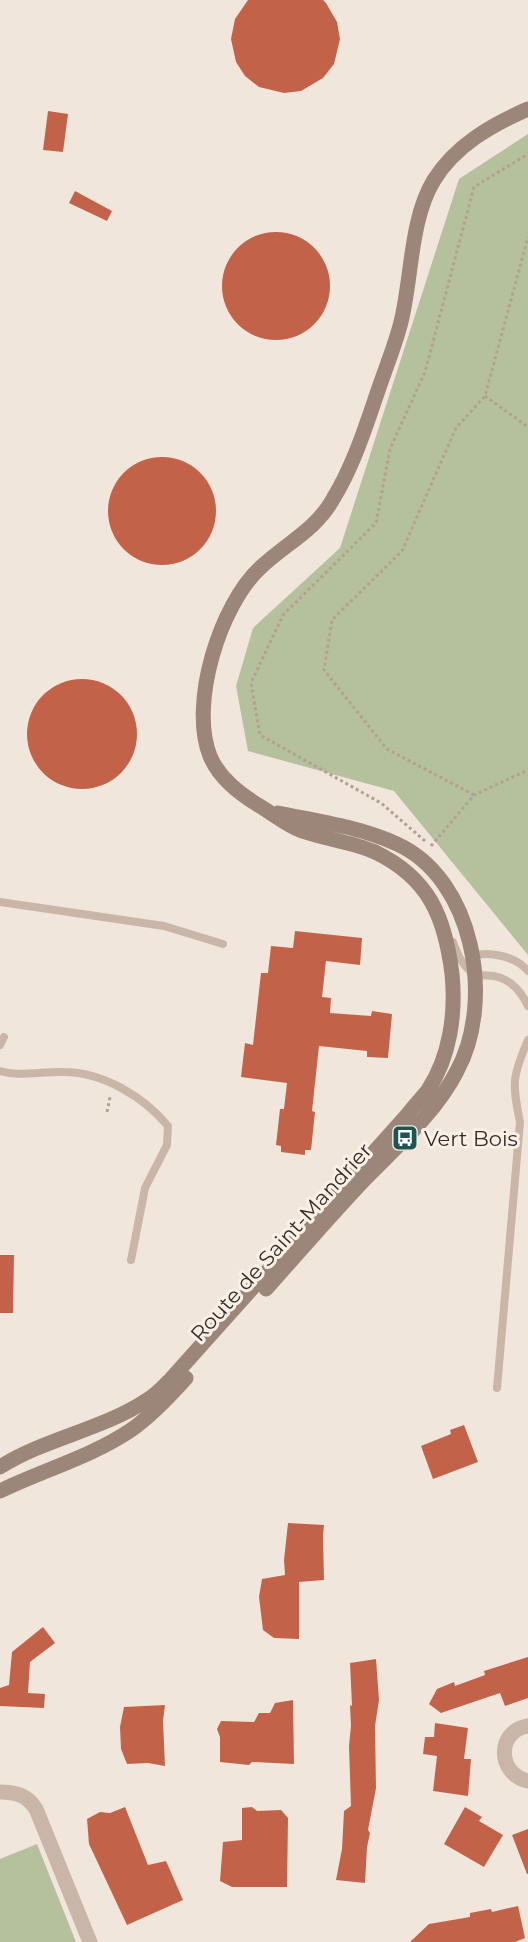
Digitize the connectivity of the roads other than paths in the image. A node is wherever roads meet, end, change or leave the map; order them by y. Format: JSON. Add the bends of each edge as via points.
{"nodes":[{"id":1,"x":528,"y":109,"type":"edge"},
{"id":2,"x":270,"y":811,"type":"junction"},
{"id":3,"x":429,"y":897,"type":"junction"},
{"id":4,"x":0,"y":902,"type":"edge"},
{"id":5,"x":223,"y":944,"type":"dead end"},
{"id":6,"x":467,"y":959,"type":"junction"},
{"id":7,"x":528,"y":971,"type":"edge"},
{"id":8,"x":475,"y":974,"type":"junction"},
{"id":9,"x":453,"y":984,"type":"junction"},
{"id":10,"x":528,"y":1006,"type":"edge"},
{"id":11,"x":4,"y":1036,"type":"dead end"},
{"id":12,"x":528,"y":1040,"type":"edge"},
{"id":13,"x":0,"y":1045,"type":"edge"},
{"id":14,"x":0,"y":1071,"type":"edge"},
{"id":15,"x":520,"y":1122,"type":"junction"},
{"id":16,"x":528,"y":1126,"type":"edge"},
{"id":17,"x":131,"y":1260,"type":"dead end"},
{"id":18,"x":497,"y":1388,"type":"dead end"},
{"id":19,"x":0,"y":1467,"type":"edge"},
{"id":20,"x":0,"y":1491,"type":"edge"},
{"id":21,"x":528,"y":1725,"type":"edge"},
{"id":22,"x":528,"y":1781,"type":"edge"},
{"id":23,"x":0,"y":1792,"type":"edge"},
{"id":24,"x":90,"y":1942,"type":"edge"}],
"edges":[{"from":1,"to":2,"type":"main road","name":"Route de Saint-Mandrier","via":[[468,143],[448,160],[432,183],[419,218],[401,323],[359,445],[333,501],[312,528],[260,568],[240,590],[222,627],[203,704],[205,736],[211,758],[224,778],[240,794]]},
{"from":2,"to":3,"type":"main road","name":"Route de Saint-Mandrier","via":[[299,830],[373,851],[408,873]]},
{"from":2,"to":6,"type":"main road","name":"Route de Saint-Mandrier","via":[[370,835],[398,844],[421,859],[441,879],[457,906]]},
{"from":3,"to":6,"type":"lane","via":[[441,909]]},
{"from":3,"to":9,"type":"main road","name":"Route de Saint-Mandrier","via":[[444,929]]},
{"from":4,"to":5,"type":"lane","via":[[164,926]]},
{"from":6,"to":7,"type":"lane","via":[[490,955],[512,958]]},
{"from":6,"to":8,"type":"main road","name":"Route de Saint-Mandrier"},
{"from":6,"to":9,"type":"lane"},
{"from":8,"to":10,"type":"lane","via":[[511,983]]},
{"from":8,"to":20,"type":"main road","name":"Route de Saint-Mandrier","via":[[468,1047],[445,1091],[180,1385],[132,1429],[102,1447]]},
{"from":9,"to":19,"type":"main road","name":"Route de Saint-Mandrier","via":[[449,1041],[428,1090],[171,1379],[148,1400],[123,1414]]},
{"from":11,"to":13,"type":"lane"},
{"from":12,"to":15,"type":"lane","via":[[514,1079]]},
{"from":14,"to":17,"type":"lane","via":[[88,1074],[155,1110],[168,1126],[167,1145],[145,1188]]},
{"from":15,"to":16,"type":"lane"},
{"from":15,"to":18,"type":"lane"},
{"from":21,"to":22,"type":"street","via":[[509,1737],[503,1754],[510,1771]]},
{"from":23,"to":24,"type":"street","via":[[23,1795],[32,1802]]}]}
